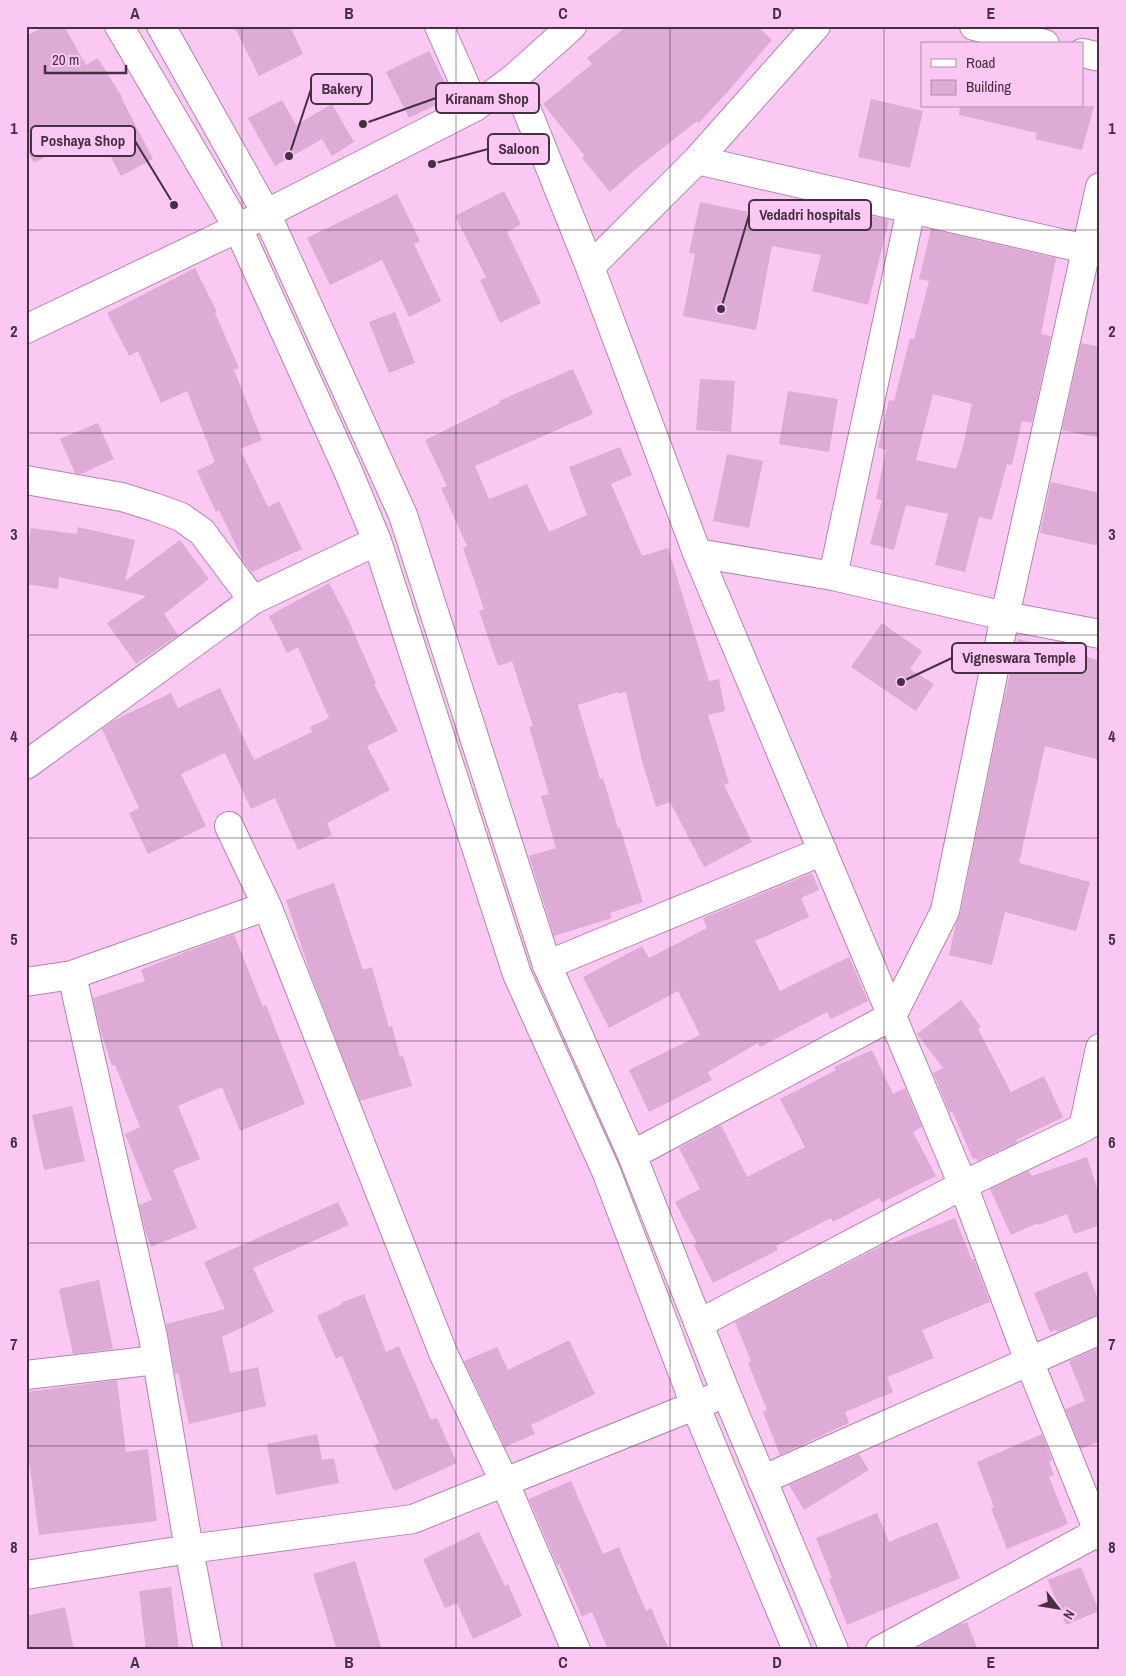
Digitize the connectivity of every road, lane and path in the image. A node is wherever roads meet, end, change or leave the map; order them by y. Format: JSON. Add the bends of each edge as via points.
{"nodes":[{"id":1,"x":120,"y":26,"type":"edge"},
{"id":2,"x":160,"y":26,"type":"edge"},
{"id":3,"x":439,"y":26,"type":"edge"},
{"id":4,"x":572,"y":26,"type":"edge"},
{"id":5,"x":816,"y":26,"type":"edge"},
{"id":6,"x":974,"y":26,"type":"edge"},
{"id":7,"x":1037,"y":42,"type":"edge"},
{"id":8,"x":1084,"y":53,"type":"edge"},
{"id":9,"x":1100,"y":57,"type":"edge"},
{"id":10,"x":514,"y":78,"type":"junction"},
{"id":11,"x":474,"y":107,"type":"junction"},
{"id":12,"x":697,"y":160,"type":"junction"},
{"id":13,"x":1100,"y":187,"type":"edge"},
{"id":14,"x":911,"y":209,"type":"junction"},
{"id":15,"x":266,"y":213,"type":"junction"},
{"id":16,"x":238,"y":228,"type":"junction"},
{"id":17,"x":1086,"y":249,"type":"junction"},
{"id":18,"x":590,"y":267,"type":"junction"},
{"id":19,"x":26,"y":328,"type":"edge"},
{"id":20,"x":26,"y":480,"type":"edge"},
{"id":21,"x":377,"y":541,"type":"junction"},
{"id":22,"x":697,"y":553,"type":"junction"},
{"id":23,"x":833,"y":576,"type":"junction"},
{"id":24,"x":254,"y":600,"type":"junction"},
{"id":25,"x":1004,"y":616,"type":"junction"},
{"id":26,"x":1100,"y":634,"type":"edge"},
{"id":27,"x":26,"y":765,"type":"edge"},
{"id":28,"x":228,"y":826,"type":"dead end"},
{"id":29,"x":823,"y":851,"type":"junction"},
{"id":30,"x":267,"y":906,"type":"junction"},
{"id":31,"x":547,"y":965,"type":"junction"},
{"id":32,"x":72,"y":975,"type":"junction"},
{"id":33,"x":26,"y":982,"type":"edge"},
{"id":34,"x":892,"y":1016,"type":"junction"},
{"id":35,"x":1100,"y":1048,"type":"edge"},
{"id":36,"x":1091,"y":1122,"type":"edge"},
{"id":37,"x":632,"y":1155,"type":"junction"},
{"id":38,"x":963,"y":1186,"type":"junction"},
{"id":39,"x":700,"y":1323,"type":"junction"},
{"id":40,"x":1100,"y":1330,"type":"edge"},
{"id":41,"x":156,"y":1360,"type":"junction"},
{"id":42,"x":1028,"y":1361,"type":"junction"},
{"id":43,"x":26,"y":1375,"type":"edge"},
{"id":44,"x":726,"y":1393,"type":"junction"},
{"id":45,"x":695,"y":1405,"type":"junction"},
{"id":46,"x":762,"y":1480,"type":"junction"},
{"id":47,"x":504,"y":1481,"type":"junction"},
{"id":48,"x":1099,"y":1534,"type":"edge"},
{"id":49,"x":188,"y":1549,"type":"junction"},
{"id":50,"x":26,"y":1575,"type":"edge"},
{"id":51,"x":208,"y":1650,"type":"edge"},
{"id":52,"x":576,"y":1650,"type":"edge"},
{"id":53,"x":797,"y":1650,"type":"edge"},
{"id":54,"x":834,"y":1650,"type":"edge"},
{"id":55,"x":880,"y":1650,"type":"edge"}],
"edges":[{"from":1,"to":16,"type":"street"},
{"from":2,"to":15,"type":"street"},
{"from":3,"to":11,"type":"street"},
{"from":4,"to":10,"type":"street"},
{"from":5,"to":12,"type":"street"},
{"from":6,"to":7,"type":"street"},
{"from":8,"to":9,"type":"street"},
{"from":10,"to":11,"type":"street"},
{"from":10,"to":18,"type":"street"},
{"from":11,"to":15,"type":"street"},
{"from":12,"to":14,"type":"street"},
{"from":12,"to":18,"type":"street"},
{"from":13,"to":17,"type":"street"},
{"from":14,"to":17,"type":"street"},
{"from":14,"to":23,"type":"street"},
{"from":15,"to":16,"type":"street"},
{"from":15,"to":31,"type":"street","via":[[403,515]]},
{"from":16,"to":19,"type":"street"},
{"from":16,"to":21,"type":"street"},
{"from":17,"to":25,"type":"street"},
{"from":18,"to":22,"type":"street"},
{"from":20,"to":24,"type":"street","via":[[122,497],[181,517],[202,532]]},
{"from":21,"to":24,"type":"street"},
{"from":21,"to":45,"type":"street","via":[[517,974],[606,1171]]},
{"from":22,"to":23,"type":"street"},
{"from":22,"to":29,"type":"street"},
{"from":23,"to":25,"type":"street"},
{"from":24,"to":27,"type":"street"},
{"from":25,"to":26,"type":"street"},
{"from":25,"to":34,"type":"street","via":[[945,911]]},
{"from":28,"to":30,"type":"street"},
{"from":29,"to":31,"type":"street"},
{"from":29,"to":34,"type":"street"},
{"from":30,"to":32,"type":"street"},
{"from":30,"to":47,"type":"street","via":[[444,1355]]},
{"from":31,"to":37,"type":"street"},
{"from":32,"to":33,"type":"street"},
{"from":32,"to":41,"type":"street"},
{"from":34,"to":37,"type":"street"},
{"from":34,"to":38,"type":"street"},
{"from":35,"to":36,"type":"street"},
{"from":36,"to":38,"type":"street"},
{"from":37,"to":39,"type":"street"},
{"from":38,"to":39,"type":"street"},
{"from":38,"to":42,"type":"street"},
{"from":39,"to":44,"type":"street"},
{"from":40,"to":42,"type":"street"},
{"from":41,"to":43,"type":"street"},
{"from":41,"to":49,"type":"street"},
{"from":42,"to":46,"type":"street"},
{"from":42,"to":48,"type":"street"},
{"from":44,"to":45,"type":"street"},
{"from":44,"to":46,"type":"street"},
{"from":45,"to":47,"type":"street"},
{"from":45,"to":53,"type":"street"},
{"from":46,"to":54,"type":"street"},
{"from":47,"to":49,"type":"street","via":[[413,1519]]},
{"from":47,"to":52,"type":"street"},
{"from":48,"to":55,"type":"street"},
{"from":49,"to":50,"type":"street"},
{"from":49,"to":51,"type":"street"}]}
